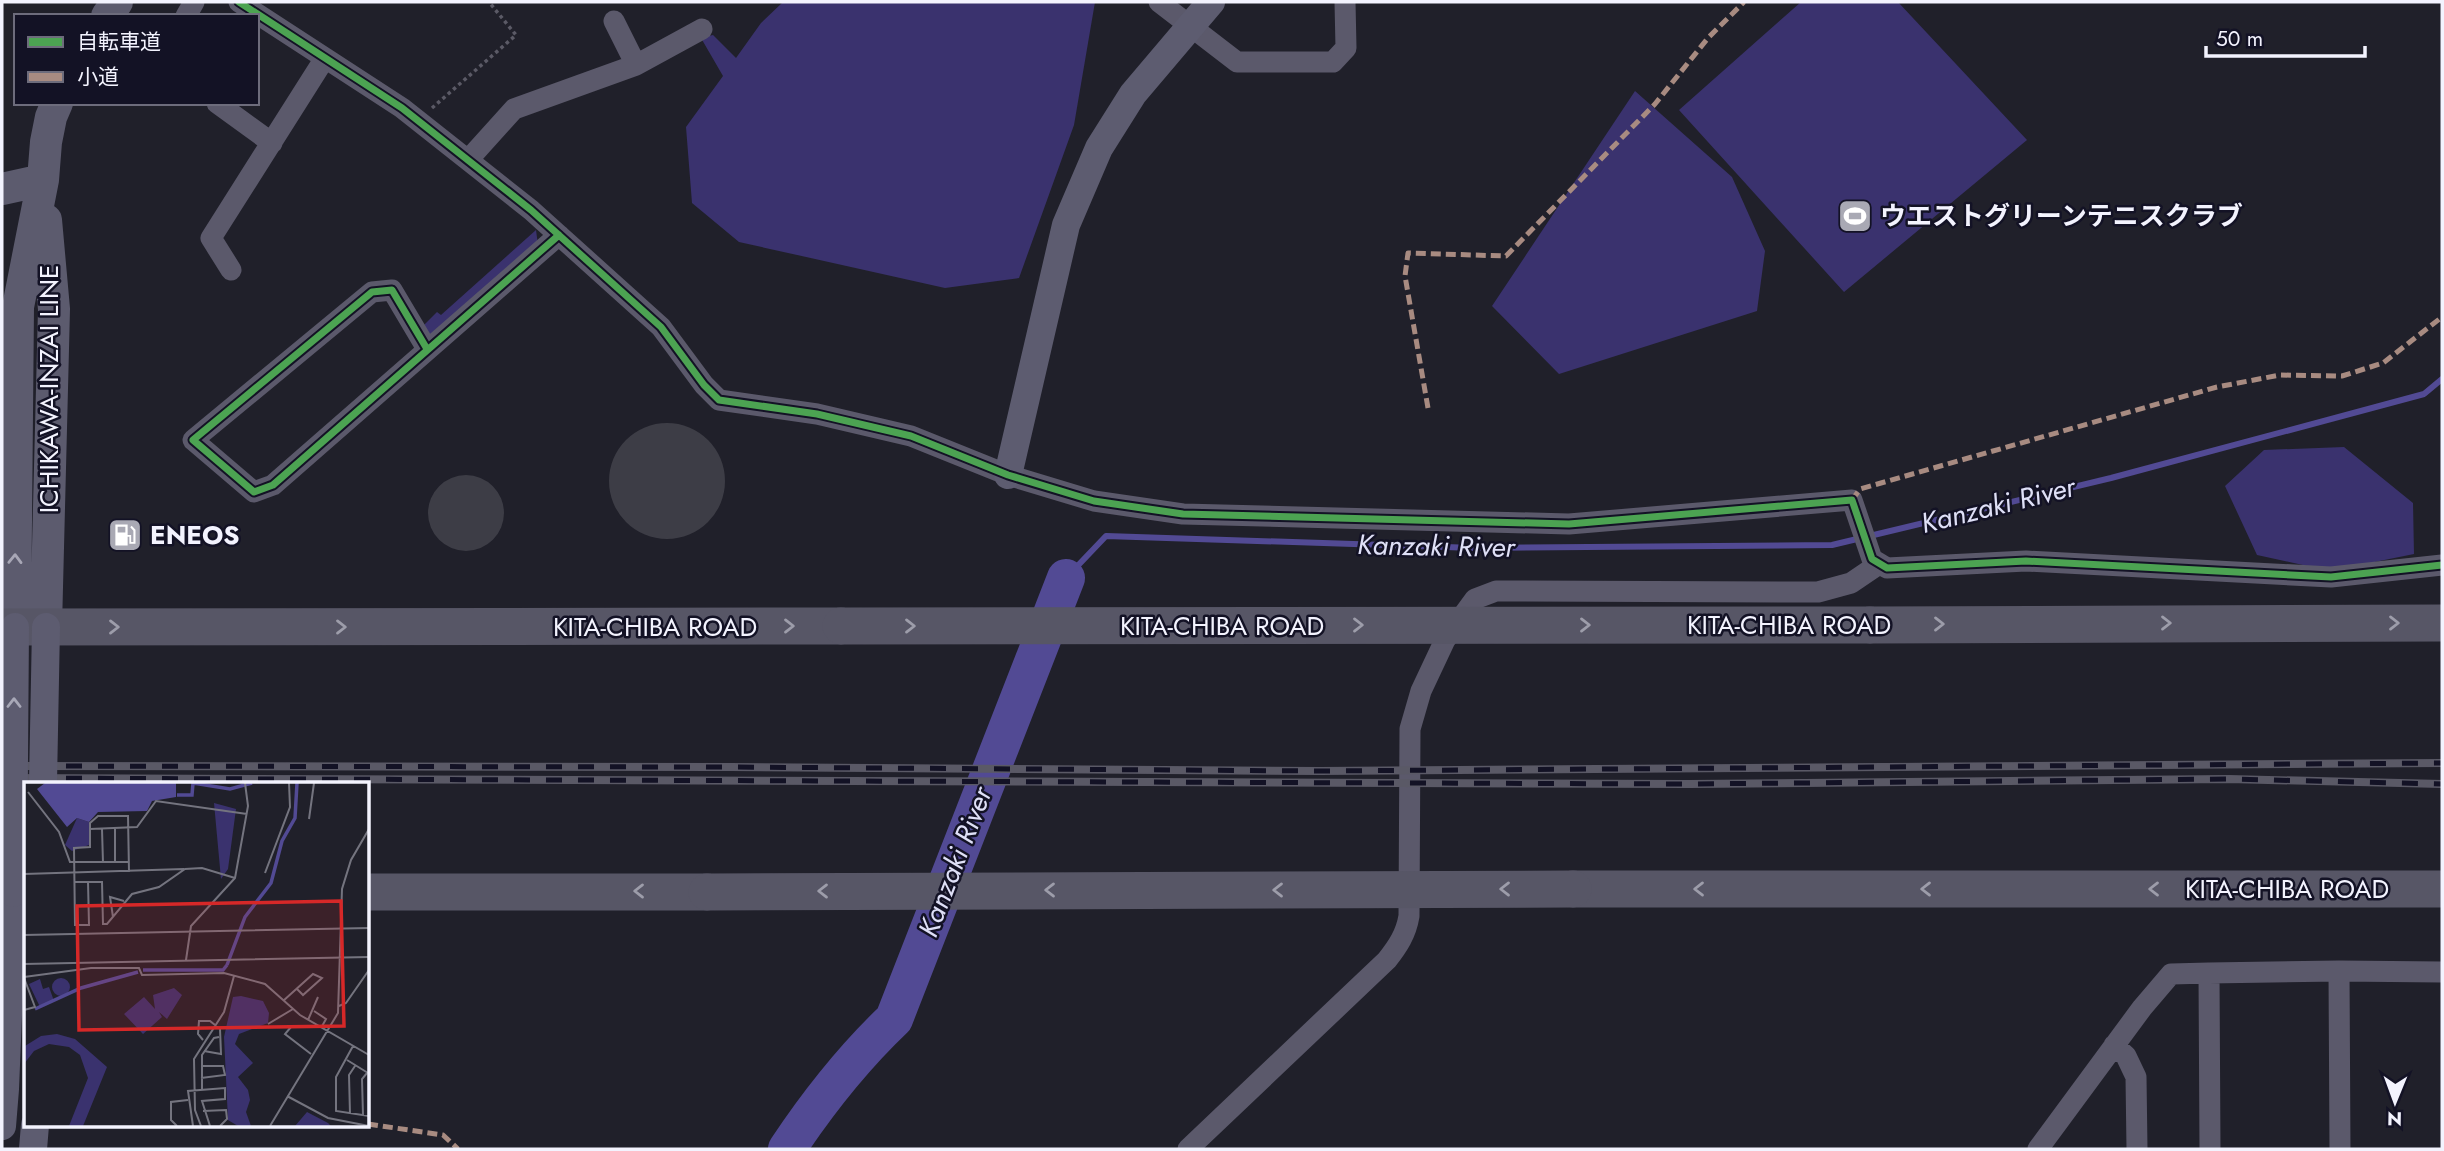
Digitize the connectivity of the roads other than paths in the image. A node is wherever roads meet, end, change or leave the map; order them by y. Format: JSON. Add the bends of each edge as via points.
{"nodes":[{"id":1,"x":239,"y":2,"type":"edge"},
{"id":2,"x":1159,"y":2,"type":"edge"},
{"id":3,"x":1211,"y":2,"type":"edge"},
{"id":4,"x":1345,"y":2,"type":"edge"},
{"id":5,"x":257,"y":14,"type":"edge"},
{"id":6,"x":259,"y":15,"type":"edge"},
{"id":7,"x":614,"y":21,"type":"dead end"},
{"id":8,"x":1192,"y":26,"type":"junction"},
{"id":9,"x":702,"y":29,"type":"dead end"},
{"id":10,"x":325,"y":58,"type":"junction"},
{"id":11,"x":636,"y":65,"type":"junction"},
{"id":12,"x":56,"y":105,"type":"edge"},
{"id":13,"x":220,"y":105,"type":"edge"},
{"id":14,"x":272,"y":143,"type":"junction"},
{"id":15,"x":468,"y":160,"type":"junction"},
{"id":16,"x":43,"y":180,"type":"junction"},
{"id":17,"x":2,"y":188,"type":"edge"},
{"id":18,"x":559,"y":235,"type":"junction"},
{"id":19,"x":231,"y":270,"type":"dead end"},
{"id":20,"x":427,"y":349,"type":"junction"},
{"id":21,"x":1008,"y":475,"type":"junction"},
{"id":22,"x":1874,"y":558,"type":"junction"},
{"id":23,"x":2442,"y":565,"type":"edge"},
{"id":24,"x":2442,"y":622,"type":"edge"},
{"id":25,"x":21,"y":627,"type":"edge"},
{"id":26,"x":43,"y":782,"type":"edge"},
{"id":27,"x":2442,"y":889,"type":"edge"},
{"id":28,"x":369,"y":892,"type":"edge"},
{"id":29,"x":14,"y":893,"type":"edge"},
{"id":30,"x":2339,"y":971,"type":"junction"},
{"id":31,"x":2442,"y":972,"type":"edge"},
{"id":32,"x":2209,"y":973,"type":"junction"},
{"id":33,"x":2114,"y":1045,"type":"junction"},
{"id":34,"x":2,"y":1126,"type":"edge"},
{"id":35,"x":35,"y":1126,"type":"edge"},
{"id":36,"x":33,"y":1149,"type":"edge"},
{"id":37,"x":1188,"y":1149,"type":"edge"},
{"id":38,"x":2038,"y":1149,"type":"edge"},
{"id":39,"x":2137,"y":1149,"type":"edge"},
{"id":40,"x":2210,"y":1149,"type":"edge"},
{"id":41,"x":2340,"y":1149,"type":"edge"}],
"edges":[{"from":1,"to":5,"type":"street"},
{"from":2,"to":8,"type":"street"},
{"from":3,"to":8,"type":"main road"},
{"from":4,"to":8,"type":"street","via":[[1346,48],[1333,62],[1237,62]]},
{"from":6,"to":10,"type":"street"},
{"from":7,"to":11,"type":"street"},
{"from":8,"to":21,"type":"main road","via":[[1133,94],[1099,148],[1066,225]]},
{"from":9,"to":11,"type":"street"},
{"from":10,"to":14,"type":"street"},
{"from":10,"to":15,"type":"street"},
{"from":11,"to":15,"type":"street","via":[[514,109]]},
{"from":12,"to":16,"type":"main road","name":"ICHIKAWA-INZAI LINE","via":[[46,142]]},
{"from":13,"to":14,"type":"street"},
{"from":14,"to":19,"type":"street","via":[[211,239]]},
{"from":15,"to":18,"type":"street"},
{"from":16,"to":17,"type":"main road"},
{"from":16,"to":25,"type":"main road","name":"ICHIKAWA-INZAI LINE","via":[[54,309]]},
{"from":18,"to":20,"type":"street"},
{"from":18,"to":21,"type":"street","via":[[661,327],[719,400],[817,414],[911,436]]},
{"from":20,"to":20,"type":"street","via":[[263,489],[254,492],[193,440],[372,292],[392,290]]},
{"from":21,"to":22,"type":"street","via":[[1094,500],[1183,514],[1569,524],[1852,500]]},
{"from":22,"to":23,"type":"street","via":[[1887,568],[2026,561],[2331,577]]},
{"from":22,"to":37,"type":"street","via":[[1851,583],[1818,592],[1496,591],[1475,599],[1445,640],[1414,709],[1410,729],[1409,916],[1403,937],[1387,960]]},
{"from":25,"to":24,"type":"highway","name":"KITA-CHIBA ROAD","one_way":true,"bridge":true},
{"from":25,"to":26,"type":"main road","bridge":true},
{"from":29,"to":25,"type":"main road","one_way":true,"bridge":true},
{"from":27,"to":28,"type":"highway","name":"KITA-CHIBA ROAD","one_way":true,"bridge":true},
{"from":29,"to":34,"type":"main road"},
{"from":30,"to":31,"type":"street"},
{"from":30,"to":32,"type":"street"},
{"from":30,"to":41,"type":"street"},
{"from":32,"to":33,"type":"street","via":[[2171,974]]},
{"from":32,"to":40,"type":"street"},
{"from":33,"to":38,"type":"street"},
{"from":33,"to":39,"type":"street","via":[[2126,1056],[2136,1077]]},
{"from":35,"to":36,"type":"main road"}]}
